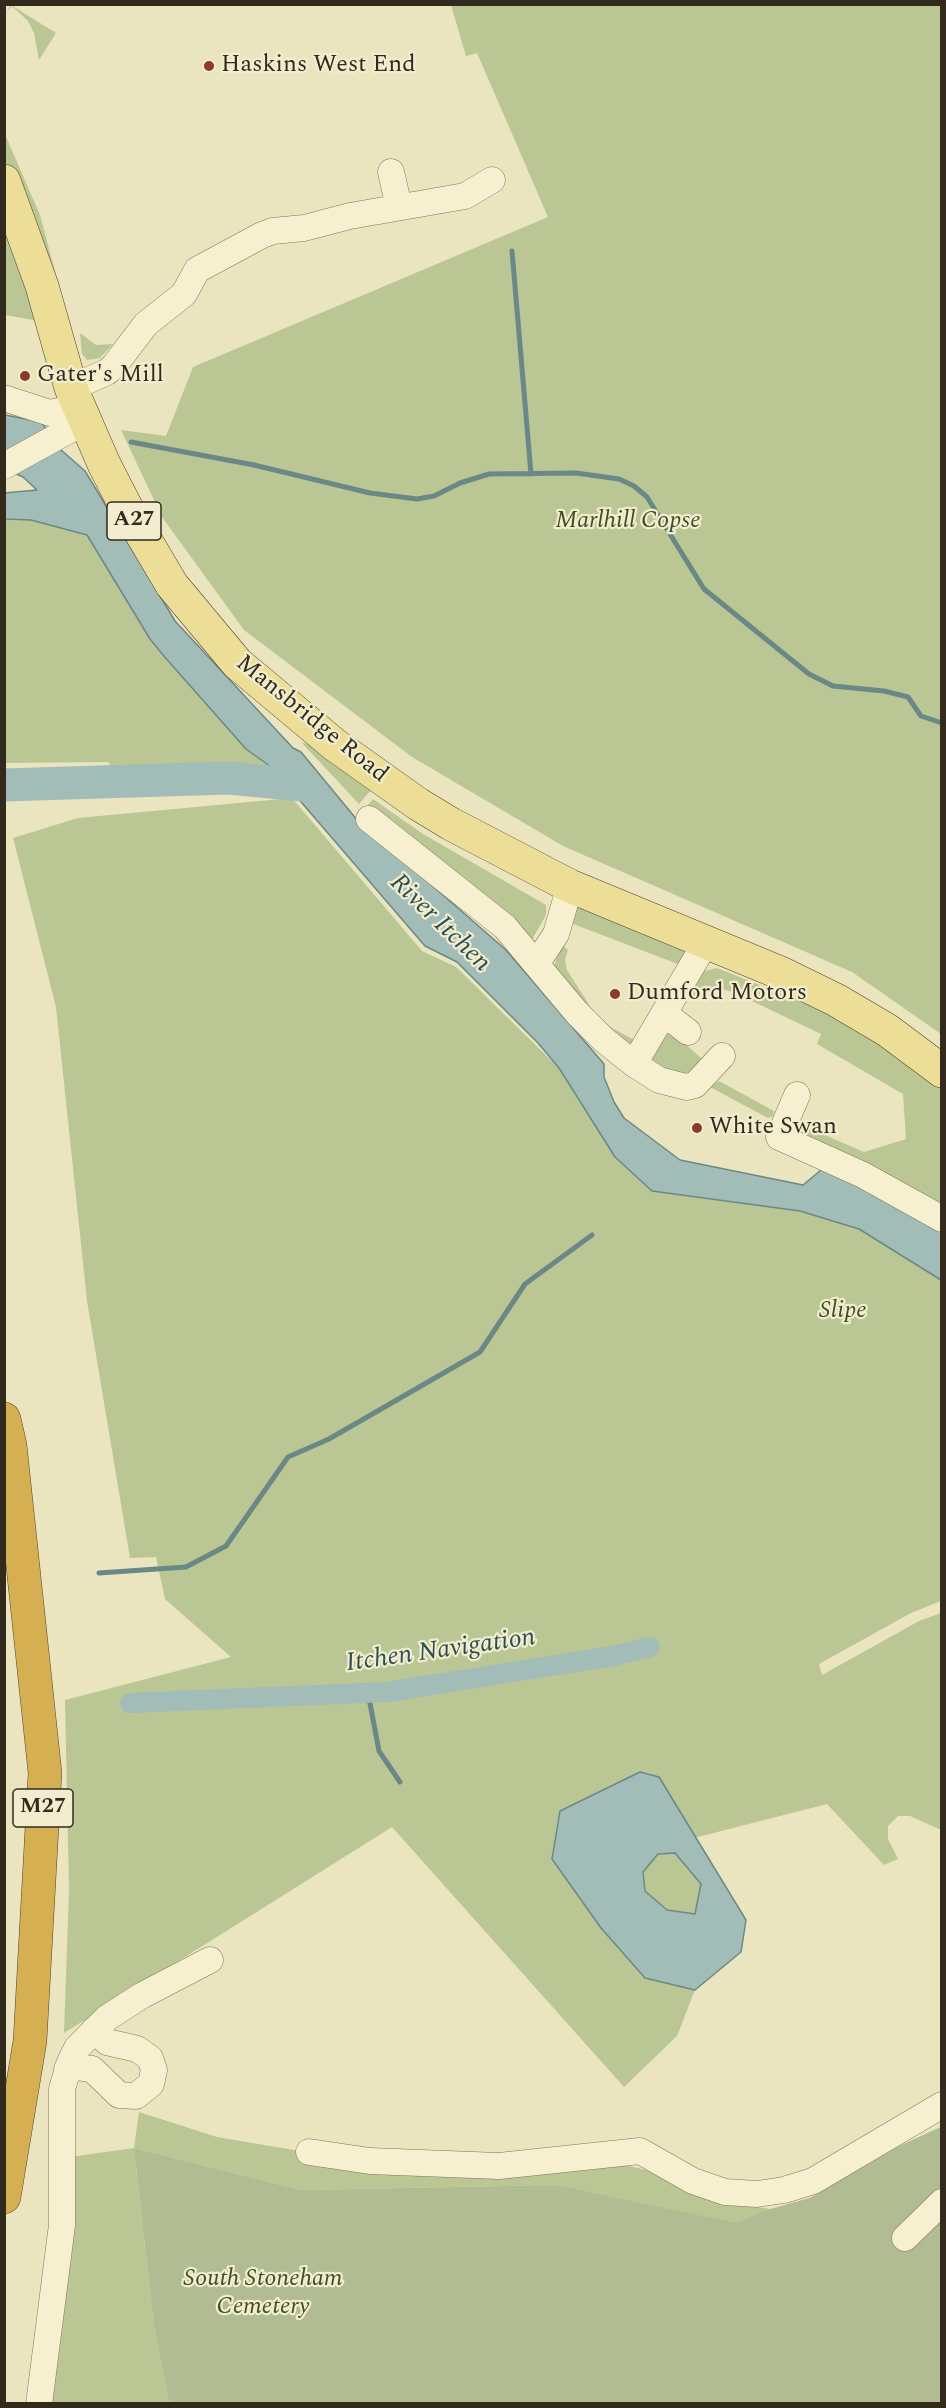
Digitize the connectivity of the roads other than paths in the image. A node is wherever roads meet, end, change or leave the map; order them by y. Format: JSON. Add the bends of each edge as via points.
{"nodes":[{"id":1,"x":391,"y":172,"type":"dead end"},
{"id":2,"x":492,"y":180,"type":"dead end"},
{"id":3,"x":4,"y":181,"type":"edge"},
{"id":4,"x":399,"y":207,"type":"junction"},
{"id":5,"x":4,"y":398,"type":"edge"},
{"id":6,"x":78,"y":406,"type":"junction"},
{"id":7,"x":4,"y":466,"type":"edge"},
{"id":8,"x":369,"y":819,"type":"dead end"},
{"id":9,"x":570,"y":886,"type":"junction"},
{"id":10,"x":706,"y":942,"type":"junction"},
{"id":11,"x":537,"y":963,"type":"junction"},
{"id":12,"x":665,"y":1014,"type":"junction"},
{"id":13,"x":688,"y":1032,"type":"dead end"},
{"id":14,"x":722,"y":1056,"type":"dead end"},
{"id":15,"x":634,"y":1064,"type":"junction"},
{"id":16,"x":942,"y":1071,"type":"edge"},
{"id":17,"x":797,"y":1095,"type":"dead end"},
{"id":18,"x":942,"y":1219,"type":"edge"},
{"id":19,"x":4,"y":1419,"type":"edge"},
{"id":20,"x":210,"y":1960,"type":"dead end"},
{"id":21,"x":94,"y":2030,"type":"junction"},
{"id":22,"x":68,"y":2069,"type":"junction"},
{"id":23,"x":941,"y":2105,"type":"edge"},
{"id":24,"x":309,"y":2152,"type":"dead end"},
{"id":25,"x":4,"y":2197,"type":"edge"},
{"id":26,"x":942,"y":2202,"type":"edge"},
{"id":27,"x":905,"y":2238,"type":"dead end"},
{"id":28,"x":39,"y":2403,"type":"edge"}],
"edges":[{"from":1,"to":4,"type":"street"},
{"from":2,"to":4,"type":"street","via":[[465,196]]},
{"from":3,"to":6,"type":"main road","name":"Mansbridge Road","number":"A27","via":[[42,286]]},
{"from":4,"to":6,"type":"street","via":[[273,231],[200,268],[184,294],[146,324]]},
{"from":5,"to":6,"type":"street","via":[[50,413]]},
{"from":6,"to":7,"type":"street"},
{"from":6,"to":9,"type":"main road","name":"Mansbridge Road","number":"A27","via":[[127,509],[172,585],[237,663],[335,746],[418,804]]},
{"from":8,"to":11,"type":"street","name":"Mansbridge Road","via":[[474,900]]},
{"from":9,"to":10,"type":"main road","name":"Mansbridge Road","number":"A27"},
{"from":9,"to":11,"type":"street","via":[[556,934]]},
{"from":10,"to":12,"type":"street"},
{"from":10,"to":16,"type":"main road","name":"Mansbridge Road","number":"A27","via":[[836,1000],[887,1030]]},
{"from":11,"to":15,"type":"street","name":"Mansbridge Road","via":[[577,1013]]},
{"from":12,"to":13,"type":"street"},
{"from":12,"to":15,"type":"street"},
{"from":14,"to":15,"type":"street","name":"Mansbridge Road","via":[[695,1085],[675,1086]]},
{"from":17,"to":18,"type":"street","via":[[779,1137],[863,1175]]},
{"from":19,"to":25,"type":"highway","number":"M27","via":[[45,1773],[30,2041]]},
{"from":20,"to":21,"type":"street","via":[[141,1996]]},
{"from":21,"to":22,"type":"street","via":[[77,2048]]},
{"from":21,"to":22,"type":"street","via":[[107,2042],[137,2049],[150,2058],[154,2070],[151,2084],[136,2096],[126,2097],[113,2091],[92,2069]]},
{"from":22,"to":28,"type":"street","via":[[62,2089],[62,2224]]},
{"from":23,"to":24,"type":"street","via":[[813,2181],[757,2194],[725,2192],[693,2181],[640,2151],[499,2166],[370,2161]]},
{"from":26,"to":27,"type":"street"}]}
